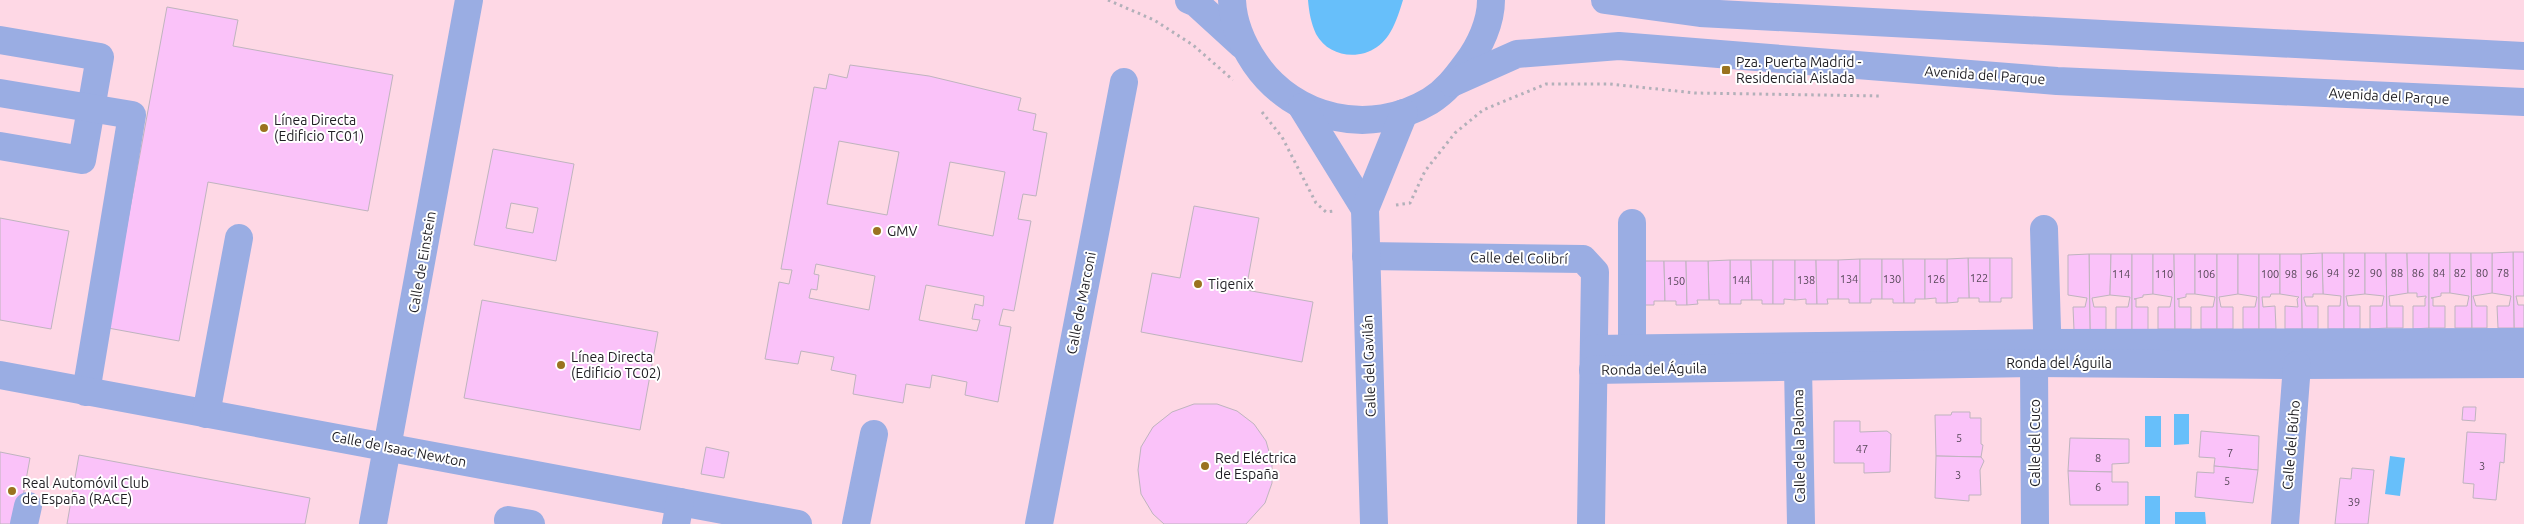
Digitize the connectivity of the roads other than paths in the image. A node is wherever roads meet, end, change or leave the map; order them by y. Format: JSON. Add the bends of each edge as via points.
{"nodes":[{"id":1,"x":469,"y":0,"type":"edge"},
{"id":2,"x":1189,"y":0,"type":"edge"},
{"id":3,"x":1232,"y":0,"type":"edge"},
{"id":4,"x":1491,"y":0,"type":"edge"},
{"id":5,"x":1605,"y":0,"type":"edge"},
{"id":6,"x":0,"y":40,"type":"edge"},
{"id":7,"x":1242,"y":45,"type":"junction"},
{"id":8,"x":2524,"y":56,"type":"edge"},
{"id":9,"x":1124,"y":82,"type":"dead end"},
{"id":10,"x":1452,"y":83,"type":"junction"},
{"id":11,"x":0,"y":93,"type":"edge"},
{"id":12,"x":2524,"y":102,"type":"edge"},
{"id":13,"x":1302,"y":106,"type":"junction"},
{"id":14,"x":90,"y":108,"type":"junction"},
{"id":15,"x":1404,"y":113,"type":"junction"},
{"id":16,"x":0,"y":146,"type":"edge"},
{"id":17,"x":1365,"y":209,"type":"junction"},
{"id":18,"x":1632,"y":223,"type":"dead end"},
{"id":19,"x":2044,"y":229,"type":"dead end"},
{"id":20,"x":239,"y":238,"type":"dead end"},
{"id":21,"x":1366,"y":256,"type":"junction"},
{"id":22,"x":2524,"y":342,"type":"edge"},
{"id":23,"x":1632,"y":348,"type":"junction"},
{"id":24,"x":2043,"y":356,"type":"junction"},
{"id":25,"x":1594,"y":359,"type":"junction"},
{"id":26,"x":2524,"y":364,"type":"edge"},
{"id":27,"x":2297,"y":365,"type":"junction"},
{"id":28,"x":1798,"y":367,"type":"junction"},
{"id":29,"x":0,"y":375,"type":"edge"},
{"id":30,"x":86,"y":392,"type":"junction"},
{"id":31,"x":206,"y":414,"type":"junction"},
{"id":32,"x":874,"y":434,"type":"dead end"},
{"id":33,"x":387,"y":448,"type":"junction"},
{"id":34,"x":678,"y":513,"type":"edge"},
{"id":35,"x":372,"y":524,"type":"edge"},
{"id":36,"x":798,"y":524,"type":"edge"},
{"id":37,"x":856,"y":524,"type":"edge"},
{"id":38,"x":1039,"y":524,"type":"edge"},
{"id":39,"x":1374,"y":524,"type":"edge"},
{"id":40,"x":1591,"y":524,"type":"edge"},
{"id":41,"x":1801,"y":524,"type":"edge"},
{"id":42,"x":2034,"y":524,"type":"edge"},
{"id":43,"x":2285,"y":524,"type":"edge"}],
"edges":[{"from":1,"to":33,"type":"street","name":"Calle de Einstein"},
{"from":2,"to":7,"type":"street"},
{"from":3,"to":7,"type":"street","via":[[1232,12]]},
{"from":4,"to":10,"type":"street","via":[[1478,49]]},
{"from":5,"to":8,"type":"street","via":[[1700,13]]},
{"from":6,"to":14,"type":"street","via":[[100,57]]},
{"from":7,"to":13,"type":"street","via":[[1267,81]]},
{"from":9,"to":38,"type":"street","name":"Calle de Marconi"},
{"from":10,"to":12,"type":"street","name":"Avenida del Parque","via":[[1517,54],[1619,46],[2057,81]]},
{"from":10,"to":15,"type":"street","via":[[1430,101]]},
{"from":11,"to":14,"type":"street"},
{"from":13,"to":15,"type":"street","via":[[1343,119],[1374,120]]},
{"from":13,"to":17,"type":"street"},
{"from":14,"to":16,"type":"street","via":[[82,160]]},
{"from":14,"to":30,"type":"street","via":[[132,115]]},
{"from":15,"to":17,"type":"street","name":"Calle del Gavilán"},
{"from":17,"to":21,"type":"street","name":"Calle del Gavilán"},
{"from":18,"to":23,"type":"street"},
{"from":19,"to":24,"type":"street","name":"Calle del Cuco"},
{"from":20,"to":31,"type":"street"},
{"from":21,"to":25,"type":"street","name":"Calle del Colibrí","via":[[1583,259],[1594,272]]},
{"from":21,"to":39,"type":"street","name":"Calle del Gavilán"},
{"from":22,"to":24,"type":"street"},
{"from":23,"to":24,"type":"street"},
{"from":23,"to":25,"type":"street"},
{"from":24,"to":27,"type":"street","name":"Ronda del Águila"},
{"from":24,"to":28,"type":"street","name":"Ronda del Águila"},
{"from":24,"to":42,"type":"street","name":"Calle del Cuco"},
{"from":25,"to":28,"type":"street","name":"Ronda del Águila"},
{"from":25,"to":40,"type":"street","name":"Calle del Colibrí"},
{"from":26,"to":27,"type":"street","name":"Ronda del Águila"},
{"from":27,"to":43,"type":"street","name":"Calle del Búho"},
{"from":28,"to":41,"type":"street","name":"Calle de la Paloma"},
{"from":29,"to":30,"type":"street","name":"Calle de Isaac Newton"},
{"from":30,"to":31,"type":"street","name":"Calle de Isaac Newton"},
{"from":31,"to":33,"type":"street","name":"Calle de Isaac Newton"},
{"from":32,"to":37,"type":"street"},
{"from":33,"to":34,"type":"street","name":"Calle de Isaac Newton"},
{"from":33,"to":35,"type":"street","name":"Calle de Einstein"},
{"from":34,"to":36,"type":"street","name":"Calle de Isaac Newton"}]}
